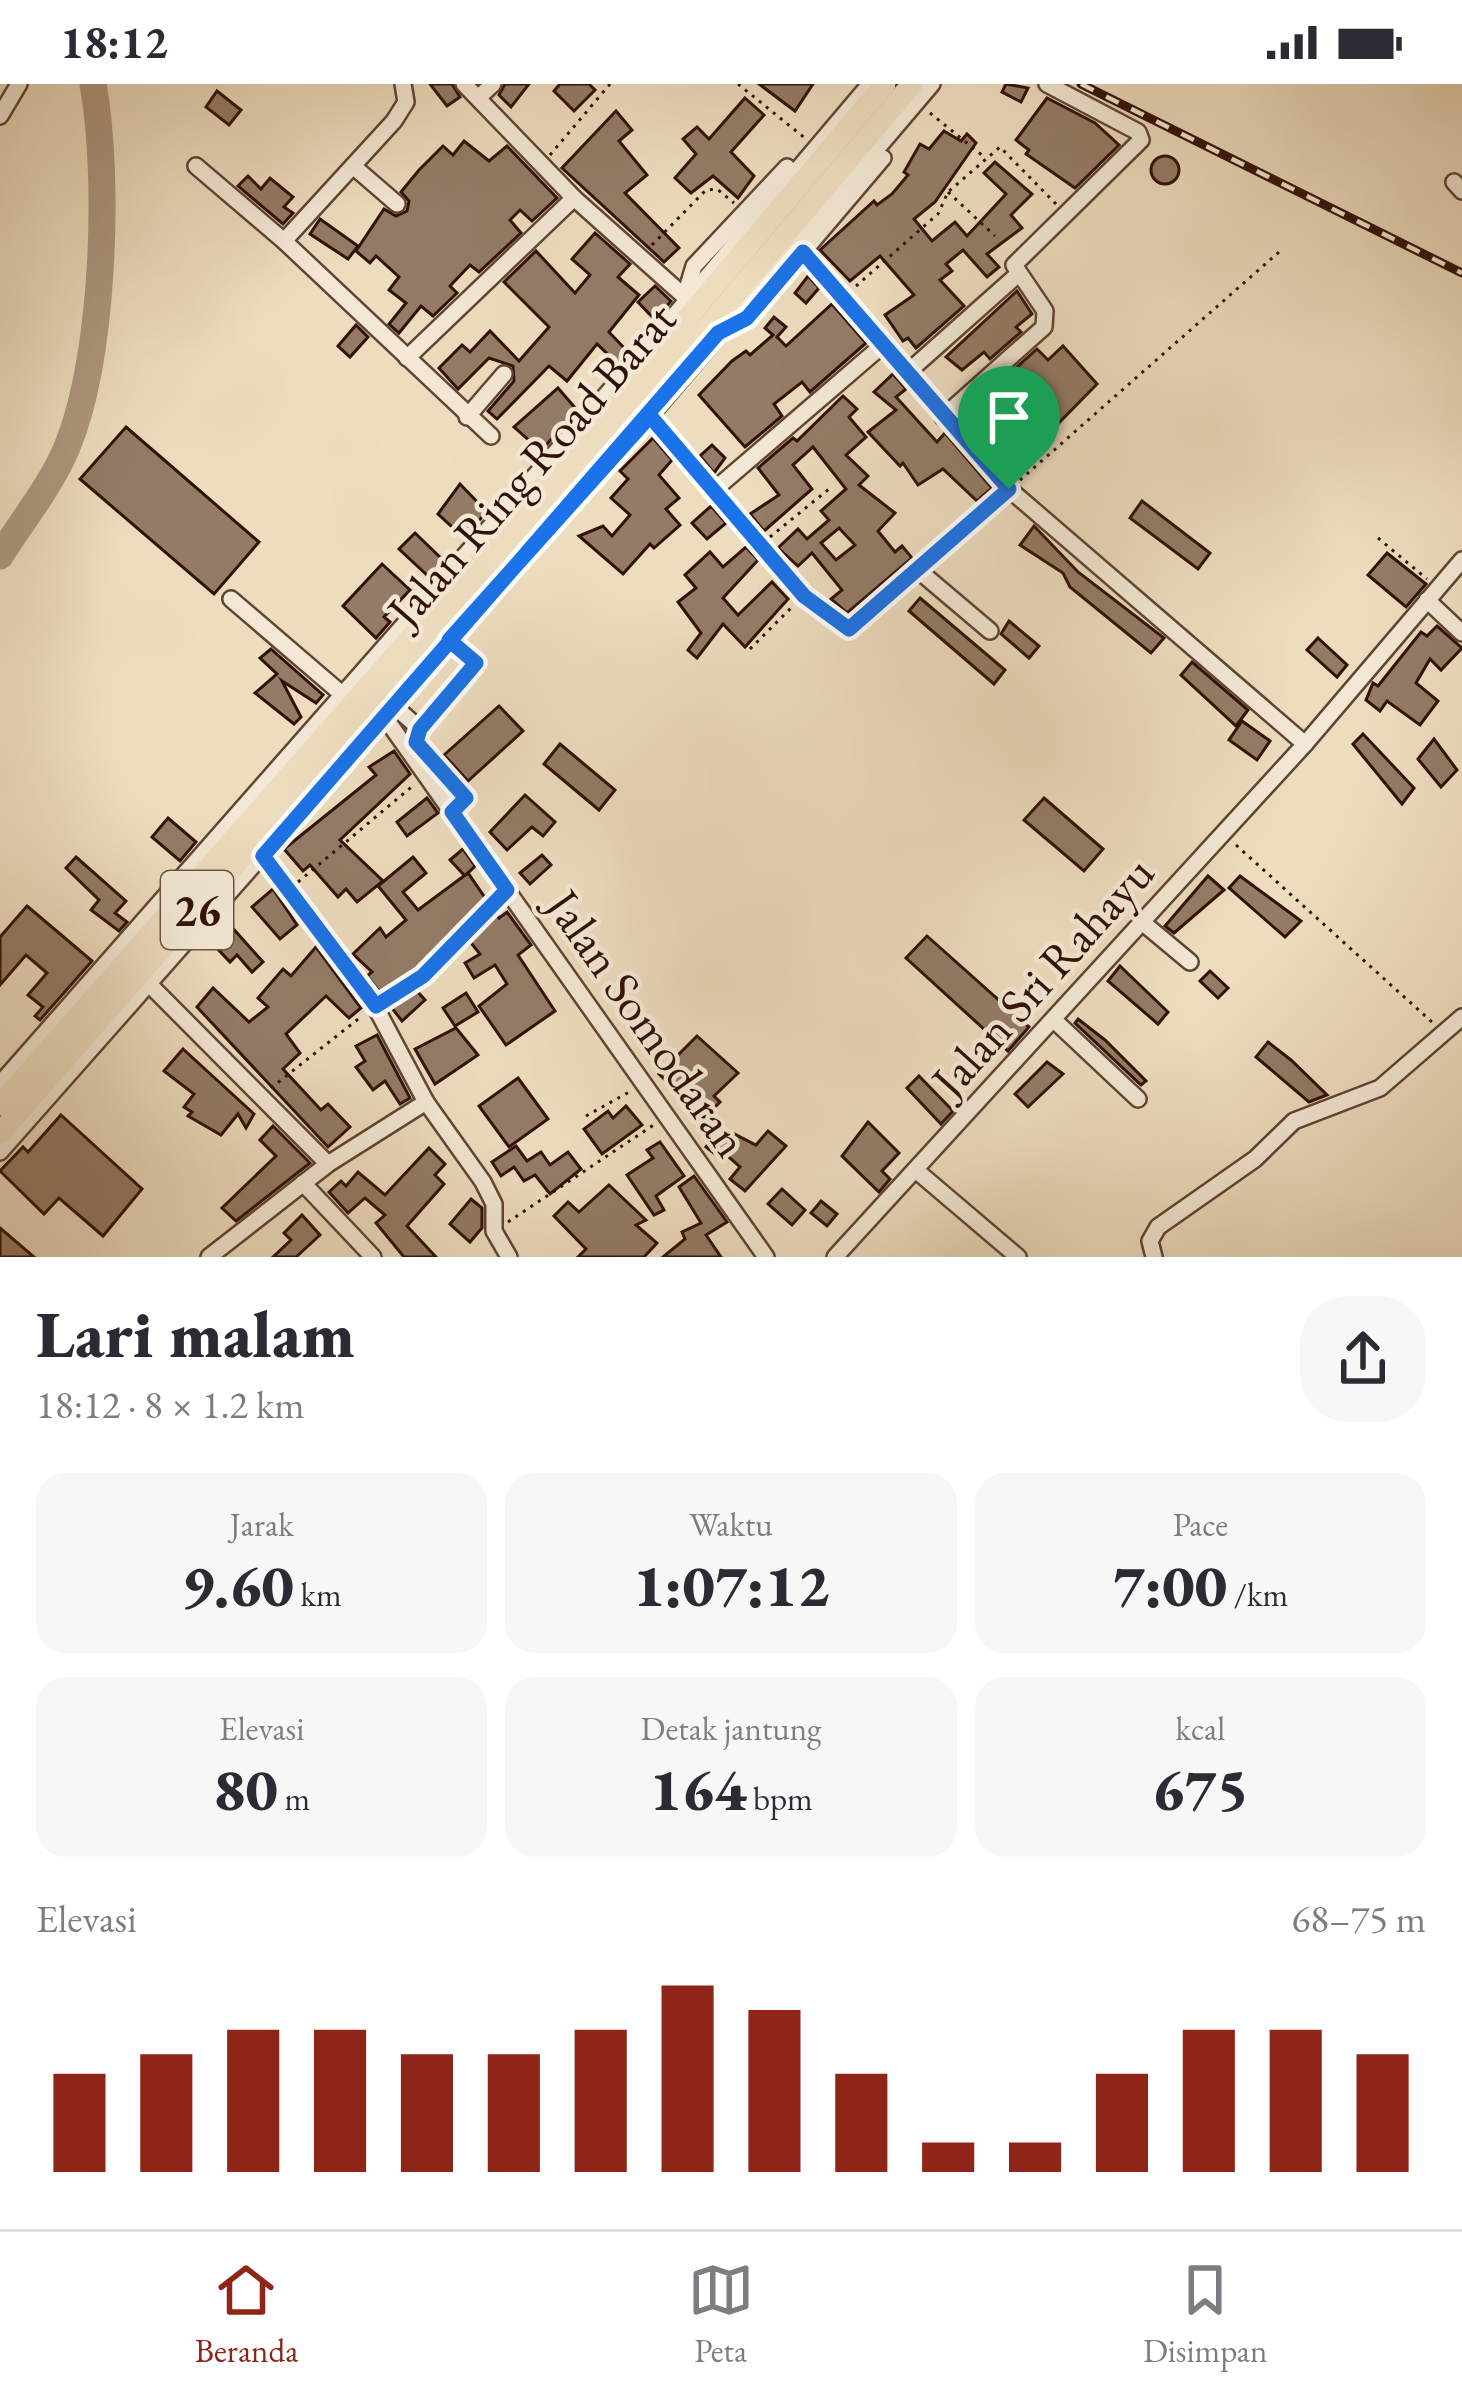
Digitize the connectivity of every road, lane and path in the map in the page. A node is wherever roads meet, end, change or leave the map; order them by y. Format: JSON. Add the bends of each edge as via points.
{"nodes":[{"id":1,"x":19,"y":84,"type":"edge"},
{"id":2,"x":403,"y":84,"type":"edge"},
{"id":3,"x":464,"y":84,"type":"edge"},
{"id":4,"x":493,"y":84,"type":"edge"},
{"id":5,"x":610,"y":84,"type":"edge"},
{"id":6,"x":738,"y":84,"type":"edge"},
{"id":7,"x":866,"y":84,"type":"edge"},
{"id":8,"x":885,"y":84,"type":"edge"},
{"id":9,"x":912,"y":84,"type":"edge"},
{"id":10,"x":932,"y":84,"type":"edge"},
{"id":11,"x":944,"y":84,"type":"edge"},
{"id":12,"x":1047,"y":84,"type":"edge"},
{"id":13,"x":478,"y":98,"type":"junction"},
{"id":14,"x":924,"y":109,"type":"junction"},
{"id":15,"x":0,"y":116,"type":"edge"},
{"id":16,"x":810,"y":142,"type":"junction"},
{"id":17,"x":985,"y":157,"type":"junction"},
{"id":18,"x":541,"y":165,"type":"junction"},
{"id":19,"x":196,"y":166,"type":"dead end"},
{"id":20,"x":353,"y":166,"type":"junction"},
{"id":21,"x":948,"y":192,"type":"junction"},
{"id":22,"x":574,"y":198,"type":"junction"},
{"id":23,"x":397,"y":204,"type":"dead end"},
{"id":24,"x":745,"y":212,"type":"junction"},
{"id":25,"x":1064,"y":214,"type":"junction"},
{"id":26,"x":994,"y":236,"type":"dead end"},
{"id":27,"x":284,"y":241,"type":"junction"},
{"id":28,"x":803,"y":252,"type":"junction"},
{"id":29,"x":1279,"y":252,"type":"dead end"},
{"id":30,"x":640,"y":257,"type":"junction"},
{"id":31,"x":1017,"y":275,"type":"junction"},
{"id":32,"x":845,"y":295,"type":"junction"},
{"id":33,"x":720,"y":297,"type":"junction"},
{"id":34,"x":697,"y":315,"type":"junction"},
{"id":35,"x":884,"y":344,"type":"junction"},
{"id":36,"x":407,"y":358,"type":"junction"},
{"id":37,"x":908,"y":372,"type":"junction"},
{"id":38,"x":504,"y":374,"type":"dead end"},
{"id":39,"x":467,"y":416,"type":"junction"},
{"id":40,"x":650,"y":416,"type":"junction"},
{"id":41,"x":943,"y":416,"type":"junction"},
{"id":42,"x":491,"y":436,"type":"dead end"},
{"id":43,"x":829,"y":489,"type":"dead end"},
{"id":44,"x":1009,"y":489,"type":"junction"},
{"id":45,"x":714,"y":490,"type":"junction"},
{"id":46,"x":1378,"y":538,"type":"dead end"},
{"id":47,"x":759,"y":547,"type":"junction"},
{"id":48,"x":473,"y":557,"type":"junction"},
{"id":49,"x":1462,"y":560,"type":"edge"},
{"id":50,"x":922,"y":574,"type":"junction"},
{"id":51,"x":1432,"y":594,"type":"junction"},
{"id":52,"x":804,"y":596,"type":"junction"},
{"id":53,"x":231,"y":599,"type":"dead end"},
{"id":54,"x":990,"y":632,"type":"dead end"},
{"id":55,"x":1462,"y":633,"type":"edge"},
{"id":56,"x":449,"y":640,"type":"junction"},
{"id":57,"x":750,"y":649,"type":"dead end"},
{"id":58,"x":343,"y":695,"type":"junction"},
{"id":59,"x":387,"y":695,"type":"junction"},
{"id":60,"x":420,"y":729,"type":"junction"},
{"id":61,"x":1305,"y":744,"type":"junction"},
{"id":62,"x":425,"y":775,"type":"junction"},
{"id":63,"x":312,"y":789,"type":"junction"},
{"id":64,"x":452,"y":812,"type":"junction"},
{"id":65,"x":1224,"y":834,"type":"junction"},
{"id":66,"x":263,"y":856,"type":"junction"},
{"id":67,"x":507,"y":890,"type":"junction"},
{"id":68,"x":286,"y":891,"type":"junction"},
{"id":69,"x":1142,"y":922,"type":"junction"},
{"id":70,"x":1190,"y":962,"type":"dead end"},
{"id":71,"x":149,"y":984,"type":"junction"},
{"id":72,"x":376,"y":1006,"type":"junction"},
{"id":73,"x":1462,"y":1017,"type":"edge"},
{"id":74,"x":1054,"y":1020,"type":"junction"},
{"id":75,"x":1444,"y":1033,"type":"junction"},
{"id":76,"x":8,"y":1073,"type":"edge"},
{"id":77,"x":644,"y":1084,"type":"junction"},
{"id":78,"x":261,"y":1095,"type":"junction"},
{"id":79,"x":1138,"y":1099,"type":"dead end"},
{"id":80,"x":426,"y":1102,"type":"junction"},
{"id":81,"x":0,"y":1105,"type":"edge"},
{"id":82,"x":586,"y":1117,"type":"dead end"},
{"id":83,"x":666,"y":1117,"type":"junction"},
{"id":84,"x":0,"y":1133,"type":"edge"},
{"id":85,"x":0,"y":1152,"type":"edge"},
{"id":86,"x":328,"y":1165,"type":"junction"},
{"id":87,"x":918,"y":1172,"type":"junction"},
{"id":88,"x":303,"y":1183,"type":"junction"},
{"id":89,"x":494,"y":1232,"type":"junction"},
{"id":90,"x":857,"y":1251,"type":"edge"},
{"id":91,"x":209,"y":1257,"type":"edge"},
{"id":92,"x":373,"y":1257,"type":"edge"},
{"id":93,"x":509,"y":1257,"type":"edge"},
{"id":94,"x":766,"y":1257,"type":"edge"},
{"id":95,"x":835,"y":1257,"type":"edge"},
{"id":96,"x":1018,"y":1257,"type":"edge"},
{"id":97,"x":1154,"y":1257,"type":"edge"}],
"edges":[{"from":1,"to":15,"type":"street"},
{"from":2,"to":20,"type":"street","via":[[403,109]]},
{"from":3,"to":13,"type":"street"},
{"from":4,"to":13,"type":"street"},
{"from":5,"to":18,"type":"path"},
{"from":6,"to":16,"type":"path"},
{"from":7,"to":16,"type":"street"},
{"from":7,"to":33,"type":"street"},
{"from":8,"to":33,"type":"highway","number":"26"},
{"from":9,"to":33,"type":"highway","number":"26"},
{"from":10,"to":33,"type":"street"},
{"from":11,"to":14,"type":"street"},
{"from":12,"to":25,"type":"street","via":[[1142,137]]},
{"from":13,"to":18,"type":"street"},
{"from":14,"to":17,"type":"path"},
{"from":14,"to":28,"type":"street"},
{"from":16,"to":24,"type":"street"},
{"from":17,"to":21,"type":"path"},
{"from":17,"to":25,"type":"path","via":[[1005,149]]},
{"from":18,"to":22,"type":"street"},
{"from":19,"to":27,"type":"street"},
{"from":20,"to":23,"type":"street"},
{"from":20,"to":27,"type":"street"},
{"from":21,"to":26,"type":"path"},
{"from":21,"to":32,"type":"path","via":[[938,214]]},
{"from":22,"to":30,"type":"street"},
{"from":22,"to":36,"type":"street"},
{"from":24,"to":30,"type":"path","via":[[722,192],[706,190]]},
{"from":24,"to":34,"type":"street","via":[[694,266]]},
{"from":25,"to":31,"type":"street","via":[[1018,258]]},
{"from":27,"to":36,"type":"street"},
{"from":28,"to":32,"type":"street"},
{"from":28,"to":34,"type":"street","via":[[747,318]]},
{"from":29,"to":44,"type":"path"},
{"from":30,"to":34,"type":"street"},
{"from":31,"to":37,"type":"street"},
{"from":31,"to":41,"type":"street","via":[[1045,311],[1045,327]]},
{"from":32,"to":35,"type":"street"},
{"from":33,"to":34,"type":"highway","name":"Jalan Ring Road Barat","number":"26"},
{"from":33,"to":34,"type":"street"},
{"from":34,"to":40,"type":"street"},
{"from":34,"to":48,"type":"highway","name":"Jalan Ring Road Barat","number":"26"},
{"from":34,"to":59,"type":"highway","name":"Jalan Ring Road Barat","number":"26"},
{"from":35,"to":37,"type":"street"},
{"from":35,"to":45,"type":"street"},
{"from":36,"to":39,"type":"street"},
{"from":37,"to":41,"type":"street"},
{"from":38,"to":39,"type":"street"},
{"from":39,"to":42,"type":"street"},
{"from":40,"to":45,"type":"street"},
{"from":40,"to":56,"type":"street"},
{"from":41,"to":44,"type":"street"},
{"from":43,"to":47,"type":"path"},
{"from":44,"to":50,"type":"street"},
{"from":44,"to":61,"type":"street"},
{"from":45,"to":47,"type":"street"},
{"from":46,"to":51,"type":"path"},
{"from":47,"to":52,"type":"street"},
{"from":48,"to":58,"type":"street"},
{"from":48,"to":59,"type":"highway","name":"Jalan Ring Road Barat","number":"26"},
{"from":49,"to":51,"type":"street","name":"Jalan Sri Rahayu"},
{"from":50,"to":52,"type":"street","via":[[849,629]]},
{"from":50,"to":54,"type":"street"},
{"from":51,"to":55,"type":"street"},
{"from":51,"to":61,"type":"street","name":"Jalan Sri Rahayu"},
{"from":52,"to":57,"type":"path"},
{"from":53,"to":58,"type":"street"},
{"from":56,"to":59,"type":"street"},
{"from":56,"to":60,"type":"street","via":[[476,663]]},
{"from":58,"to":76,"type":"street"},
{"from":59,"to":60,"type":"street"},
{"from":59,"to":62,"type":"street","name":"Jalan Somodaran"},
{"from":59,"to":63,"type":"highway","number":"26"},
{"from":59,"to":63,"type":"street"},
{"from":59,"to":76,"type":"highway","number":"26"},
{"from":60,"to":64,"type":"street","via":[[416,742],[466,798]]},
{"from":61,"to":65,"type":"street","name":"Jalan Sri Rahayu"},
{"from":62,"to":64,"type":"street","name":"Jalan Somodaran"},
{"from":62,"to":68,"type":"path"},
{"from":63,"to":66,"type":"street"},
{"from":63,"to":84,"type":"highway","number":"26"},
{"from":64,"to":67,"type":"street","name":"Jalan Somodaran"},
{"from":65,"to":69,"type":"street","name":"Jalan Sri Rahayu"},
{"from":65,"to":75,"type":"path"},
{"from":66,"to":68,"type":"street"},
{"from":66,"to":71,"type":"street"},
{"from":67,"to":72,"type":"path","via":[[423,976]]},
{"from":67,"to":77,"type":"street","name":"Jalan Somodaran"},
{"from":68,"to":72,"type":"street"},
{"from":69,"to":70,"type":"street"},
{"from":69,"to":74,"type":"street","name":"Jalan Sri Rahayu"},
{"from":71,"to":78,"type":"street"},
{"from":71,"to":85,"type":"street"},
{"from":72,"to":78,"type":"path"},
{"from":72,"to":80,"type":"street"},
{"from":73,"to":75,"type":"street"},
{"from":74,"to":79,"type":"street"},
{"from":74,"to":87,"type":"street","name":"Jalan Sri Rahayu"},
{"from":75,"to":97,"type":"street","via":[[1370,1094],[1294,1121],[1255,1159],[1154,1230]]},
{"from":76,"to":81,"type":"highway","number":"26"},
{"from":77,"to":82,"type":"path"},
{"from":77,"to":83,"type":"street","name":"Jalan Somodaran"},
{"from":78,"to":86,"type":"street"},
{"from":80,"to":86,"type":"street"},
{"from":80,"to":89,"type":"street","via":[[483,1182],[494,1204]]},
{"from":83,"to":89,"type":"path"},
{"from":83,"to":94,"type":"street","name":"Jalan Somodaran"},
{"from":86,"to":88,"type":"street"},
{"from":87,"to":90,"type":"street","name":"Jalan Sri Rahayu"},
{"from":87,"to":96,"type":"street"},
{"from":88,"to":91,"type":"street"},
{"from":88,"to":92,"type":"street"},
{"from":89,"to":93,"type":"street"},
{"from":90,"to":95,"type":"street","name":"Jalan Sri Rahayu"}]}
